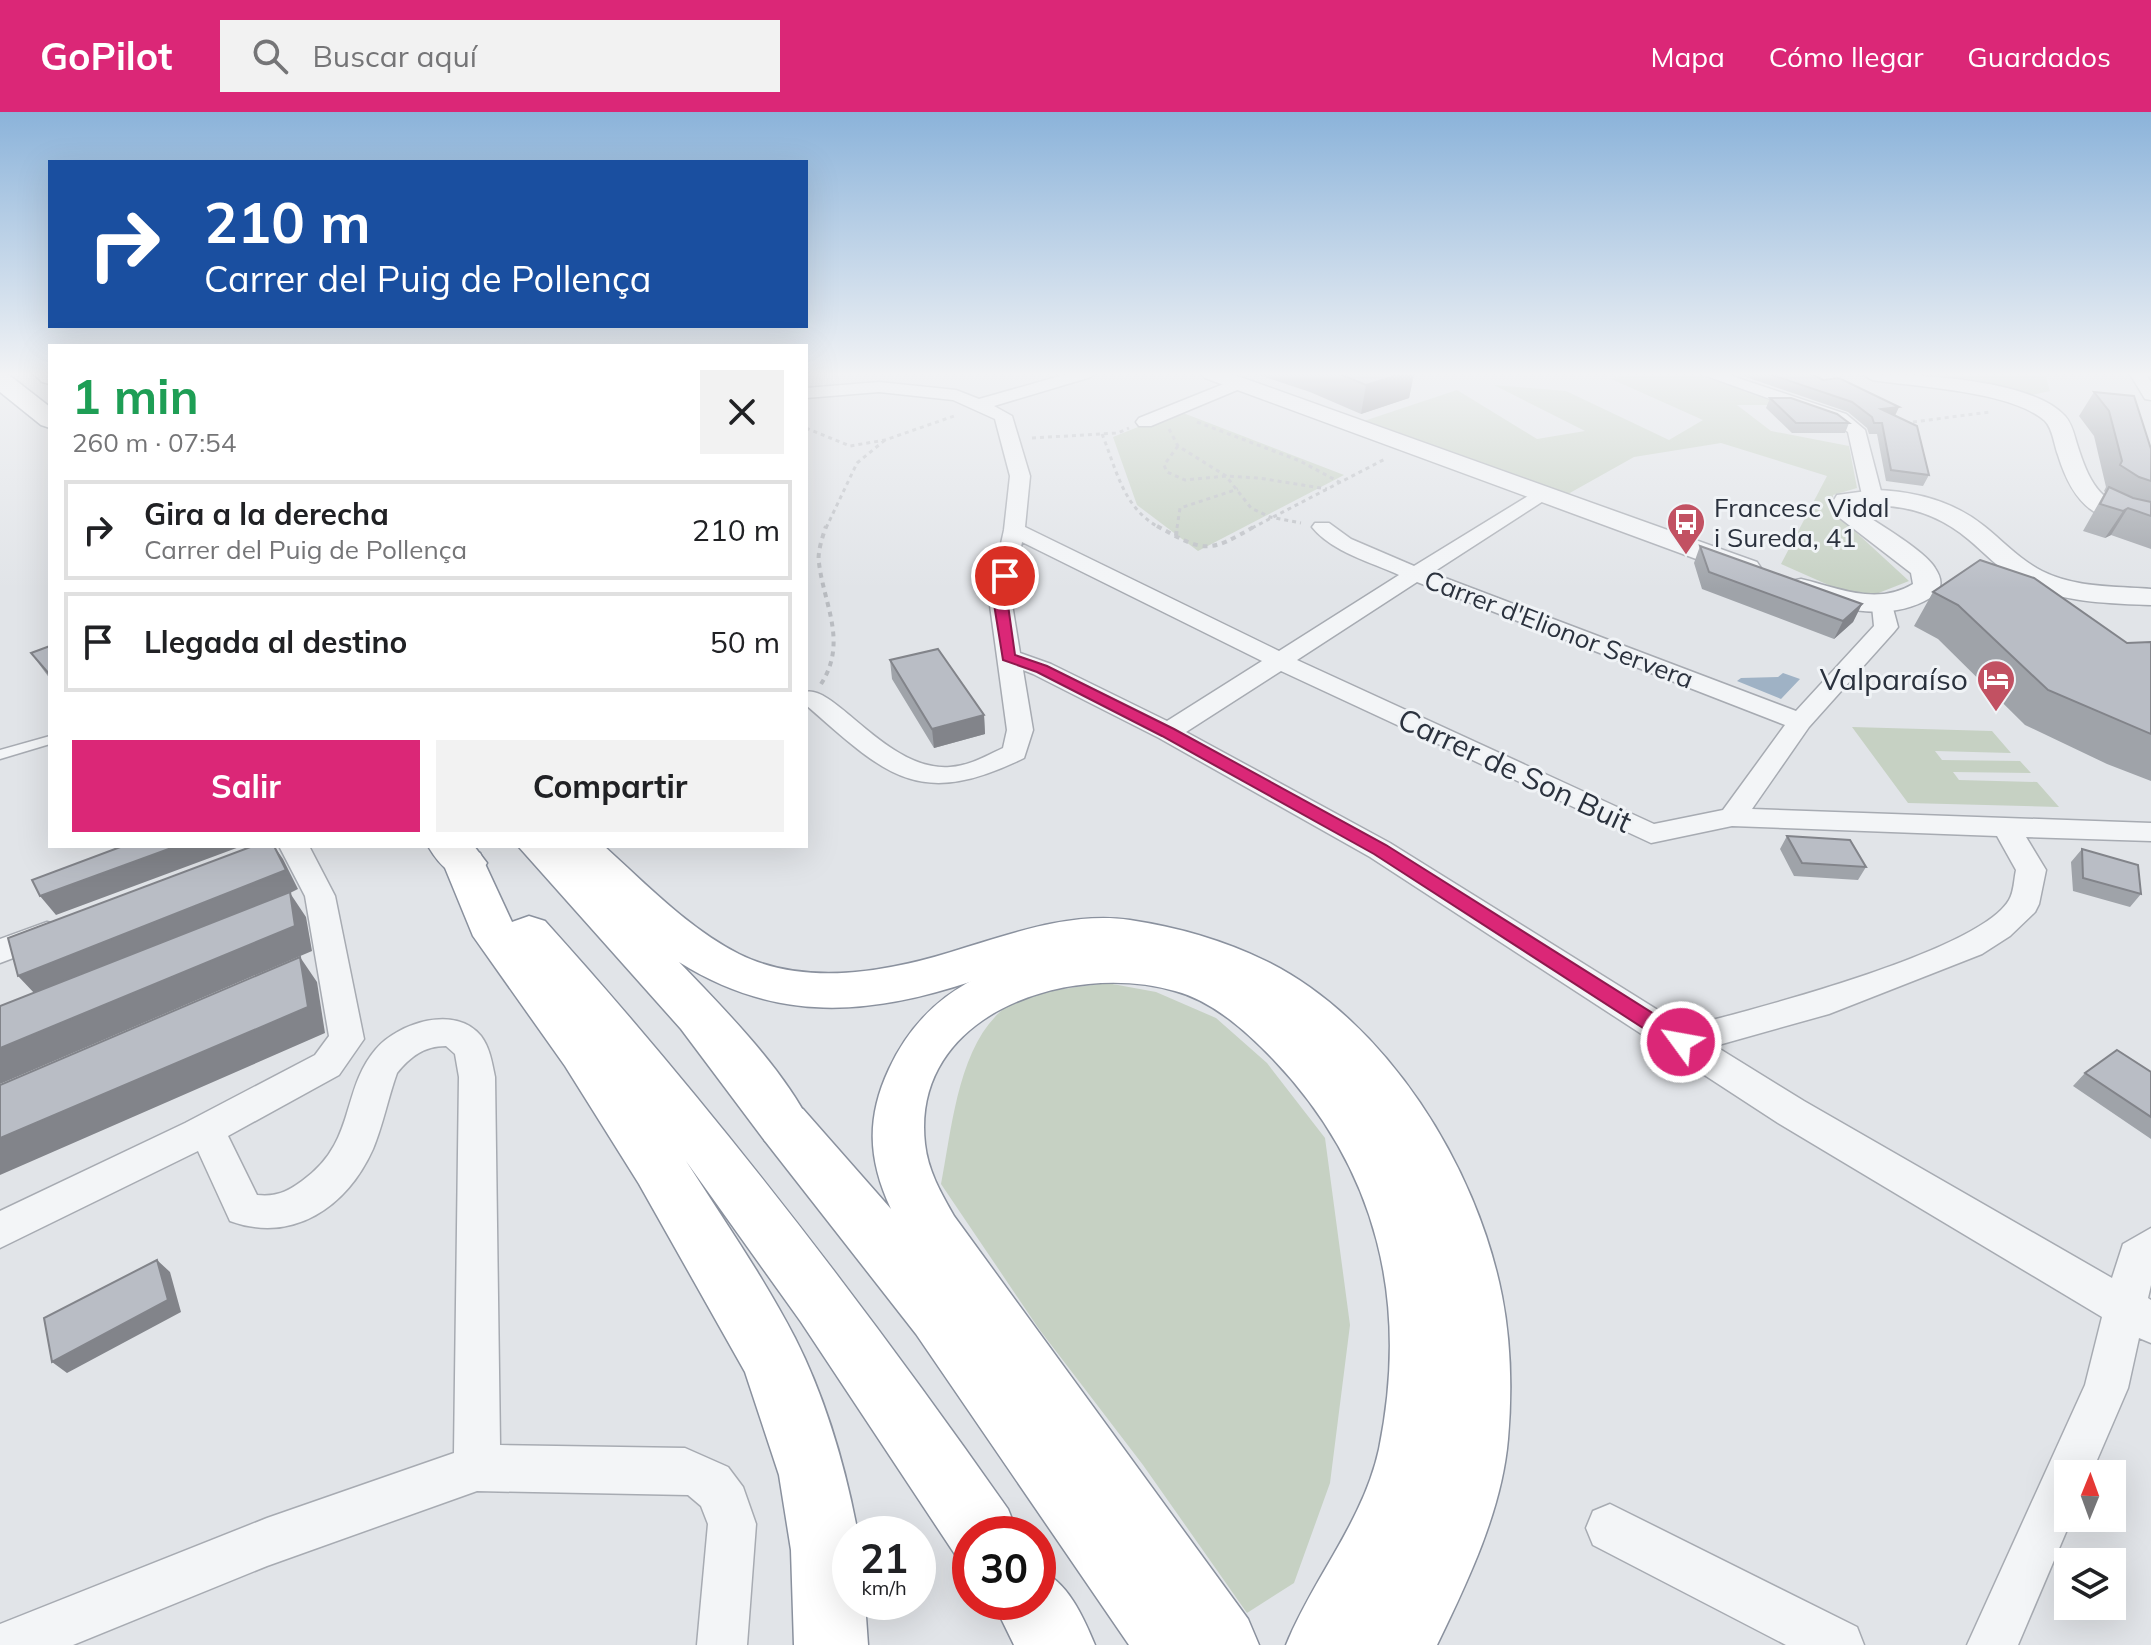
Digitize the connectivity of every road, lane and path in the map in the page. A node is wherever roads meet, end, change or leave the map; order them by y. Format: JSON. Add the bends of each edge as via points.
{"nodes":[{"id":1,"x":878,"y":446,"type":"edge"},
{"id":2,"x":1011,"y":446,"type":"edge"},
{"id":3,"x":1107,"y":446,"type":"edge"},
{"id":4,"x":1178,"y":446,"type":"joint"},
{"id":5,"x":1260,"y":446,"type":"edge"},
{"id":6,"x":1409,"y":446,"type":"edge"},
{"id":7,"x":1411,"y":446,"type":"edge"},
{"id":8,"x":1860,"y":446,"type":"edge"},
{"id":9,"x":2066,"y":446,"type":"edge"},
{"id":10,"x":1226,"y":476,"type":"junction"},
{"id":11,"x":1341,"y":483,"type":"junction"},
{"id":12,"x":1238,"y":489,"type":"junction"},
{"id":13,"x":1327,"y":489,"type":"junction"},
{"id":14,"x":1541,"y":494,"type":"junction"},
{"id":15,"x":1872,"y":495,"type":"junction"},
{"id":16,"x":1270,"y":517,"type":"junction"},
{"id":17,"x":2151,"y":523,"type":"edge"},
{"id":18,"x":1322,"y":527,"type":"joint"},
{"id":19,"x":1014,"y":530,"type":"junction"},
{"id":20,"x":1176,"y":536,"type":"junction"},
{"id":21,"x":1415,"y":574,"type":"junction"},
{"id":22,"x":2151,"y":597,"type":"edge"},
{"id":23,"x":1883,"y":606,"type":"junction"},
{"id":24,"x":1008,"y":657,"type":"junction"},
{"id":25,"x":1280,"y":661,"type":"junction"},
{"id":26,"x":813,"y":698,"type":"joint"},
{"id":27,"x":1800,"y":722,"type":"junction"},
{"id":28,"x":1168,"y":732,"type":"junction"},
{"id":29,"x":48,"y":741,"type":"edge"},
{"id":30,"x":0,"y":755,"type":"edge"},
{"id":31,"x":1732,"y":817,"type":"junction"},
{"id":32,"x":2007,"y":829,"type":"junction"},
{"id":33,"x":2151,"y":832,"type":"edge"},
{"id":34,"x":280,"y":848,"type":"edge"},
{"id":35,"x":541,"y":848,"type":"edge"},
{"id":36,"x":580,"y":848,"type":"edge"},
{"id":37,"x":457,"y":854,"type":"edge"},
{"id":38,"x":74,"y":923,"type":"edge"},
{"id":39,"x":0,"y":951,"type":"edge"},
{"id":40,"x":1681,"y":1042,"type":"junction"},
{"id":41,"x":198,"y":1134,"type":"junction"},
{"id":42,"x":0,"y":1230,"type":"edge"},
{"id":43,"x":2151,"y":1246,"type":"edge"},
{"id":44,"x":2138,"y":1316,"type":"edge"},
{"id":45,"x":477,"y":1468,"type":"junction"},
{"id":46,"x":970,"y":1516,"type":"edge"},
{"id":47,"x":1610,"y":1528,"type":"dead end"},
{"id":48,"x":1391,"y":1613,"type":"edge"},
{"id":49,"x":1041,"y":1620,"type":"edge"},
{"id":50,"x":10,"y":1645,"type":"edge"},
{"id":51,"x":722,"y":1645,"type":"edge"},
{"id":52,"x":831,"y":1645,"type":"edge"},
{"id":53,"x":1058,"y":1645,"type":"edge"},
{"id":54,"x":1173,"y":1645,"type":"edge"},
{"id":55,"x":1222,"y":1645,"type":"edge"},
{"id":56,"x":1323,"y":1645,"type":"edge"},
{"id":57,"x":1839,"y":1645,"type":"edge"},
{"id":58,"x":1992,"y":1645,"type":"edge"}],
"edges":[{"from":1,"to":26,"type":"path","via":[[857,463],[825,529],[818,560],[832,610],[832,667]]},
{"from":2,"to":19,"type":"street","via":[[1020,476]]},
{"from":3,"to":20,"type":"path","via":[[1130,504],[1144,519]]},
{"from":4,"to":10,"type":"path"},
{"from":4,"to":10,"type":"path","via":[[1164,465],[1167,472],[1185,480]]},
{"from":5,"to":11,"type":"path"},
{"from":6,"to":11,"type":"path"},
{"from":7,"to":14,"type":"street"},
{"from":8,"to":15,"type":"street"},
{"from":9,"to":17,"type":"street","via":[[2087,499]]},
{"from":10,"to":12,"type":"path"},
{"from":10,"to":13,"type":"path"},
{"from":11,"to":13,"type":"path"},
{"from":12,"to":16,"type":"path","via":[[1251,508]]},
{"from":12,"to":20,"type":"path","via":[[1180,508]]},
{"from":13,"to":16,"type":"path"},
{"from":14,"to":21,"type":"street"},
{"from":14,"to":23,"type":"street","via":[[1821,595]]},
{"from":15,"to":22,"type":"street","via":[[1903,498],[1959,519],[2058,595]]},
{"from":15,"to":23,"type":"street","via":[[1846,500],[1849,515],[1927,577],[1927,588],[1912,599]]},
{"from":16,"to":18,"type":"path"},
{"from":16,"to":20,"type":"path","via":[[1209,548]]},
{"from":18,"to":21,"type":"street","name":"Carrer d'Elionor Servera","via":[[1344,543]]},
{"from":19,"to":24,"type":"street","via":[[1000,598]]},
{"from":19,"to":25,"type":"street","name":"Carrer de Son Buit"},
{"from":21,"to":25,"type":"street"},
{"from":21,"to":27,"type":"street","name":"Carrer d'Elionor Servera"},
{"from":23,"to":27,"type":"street","via":[[1886,627]]},
{"from":24,"to":26,"type":"street","via":[[1020,730],[1015,752],[987,768],[958,775],[929,778],[895,766]]},
{"from":24,"to":28,"type":"street"},
{"from":25,"to":28,"type":"street"},
{"from":25,"to":31,"type":"street","name":"Carrer de Son Buit","via":[[1651,834]]},
{"from":27,"to":31,"type":"street"},
{"from":28,"to":40,"type":"street","via":[[1380,850]]},
{"from":29,"to":30,"type":"lane"},
{"from":31,"to":32,"type":"street","name":"Carrer de Son Buit"},
{"from":32,"to":33,"type":"street","name":"Carrer de Son Buit"},
{"from":32,"to":40,"type":"street","via":[[2031,870],[2024,904],[1999,928],[1971,946],[1817,1005]]},
{"from":34,"to":41,"type":"street","via":[[306,902],[318,964],[347,1039],[327,1065]]},
{"from":35,"to":54,"type":"highway","via":[[642,954],[845,1194],[955,1338]]},
{"from":36,"to":48,"type":"highway","via":[[680,938],[723,966],[776,985],[868,990],[1029,944],[1127,936],[1192,949],[1247,971],[1321,1025],[1380,1089],[1438,1184],[1460,1246],[1478,1340],[1474,1445],[1462,1501]]},
{"from":37,"to":46,"type":"highway","via":[[568,979],[701,1143]]},
{"from":37,"to":52,"type":"highway","via":[[489,924],[643,1141],[774,1363],[813,1475],[826,1550]]},
{"from":38,"to":39,"type":"street"},
{"from":40,"to":44,"type":"street"},
{"from":41,"to":42,"type":"street"},
{"from":41,"to":45,"type":"street","via":[[211,1139],[244,1209],[263,1214],[285,1210],[347,1166],[381,1070],[396,1050],[433,1034],[458,1037],[468,1045],[477,1077]]},
{"from":43,"to":44,"type":"street","via":[[2137,1257]]},
{"from":44,"to":58,"type":"street"},
{"from":45,"to":50,"type":"street","via":[[267,1542]]},
{"from":45,"to":51,"type":"street","via":[[685,1471],[705,1478],[719,1489],[732,1524]]},
{"from":47,"to":57,"type":"street"},
{"from":48,"to":55,"type":"highway","via":[[1394,1508],[1418,1420],[1423,1341],[1420,1299],[1402,1217],[1358,1124],[1322,1077],[1231,996],[1179,973],[1130,964],[1077,965],[1024,976],[956,1014],[912,1067],[898,1118],[902,1168],[933,1235]]},
{"from":48,"to":56,"type":"highway"},
{"from":49,"to":53,"type":"highway"}]}
